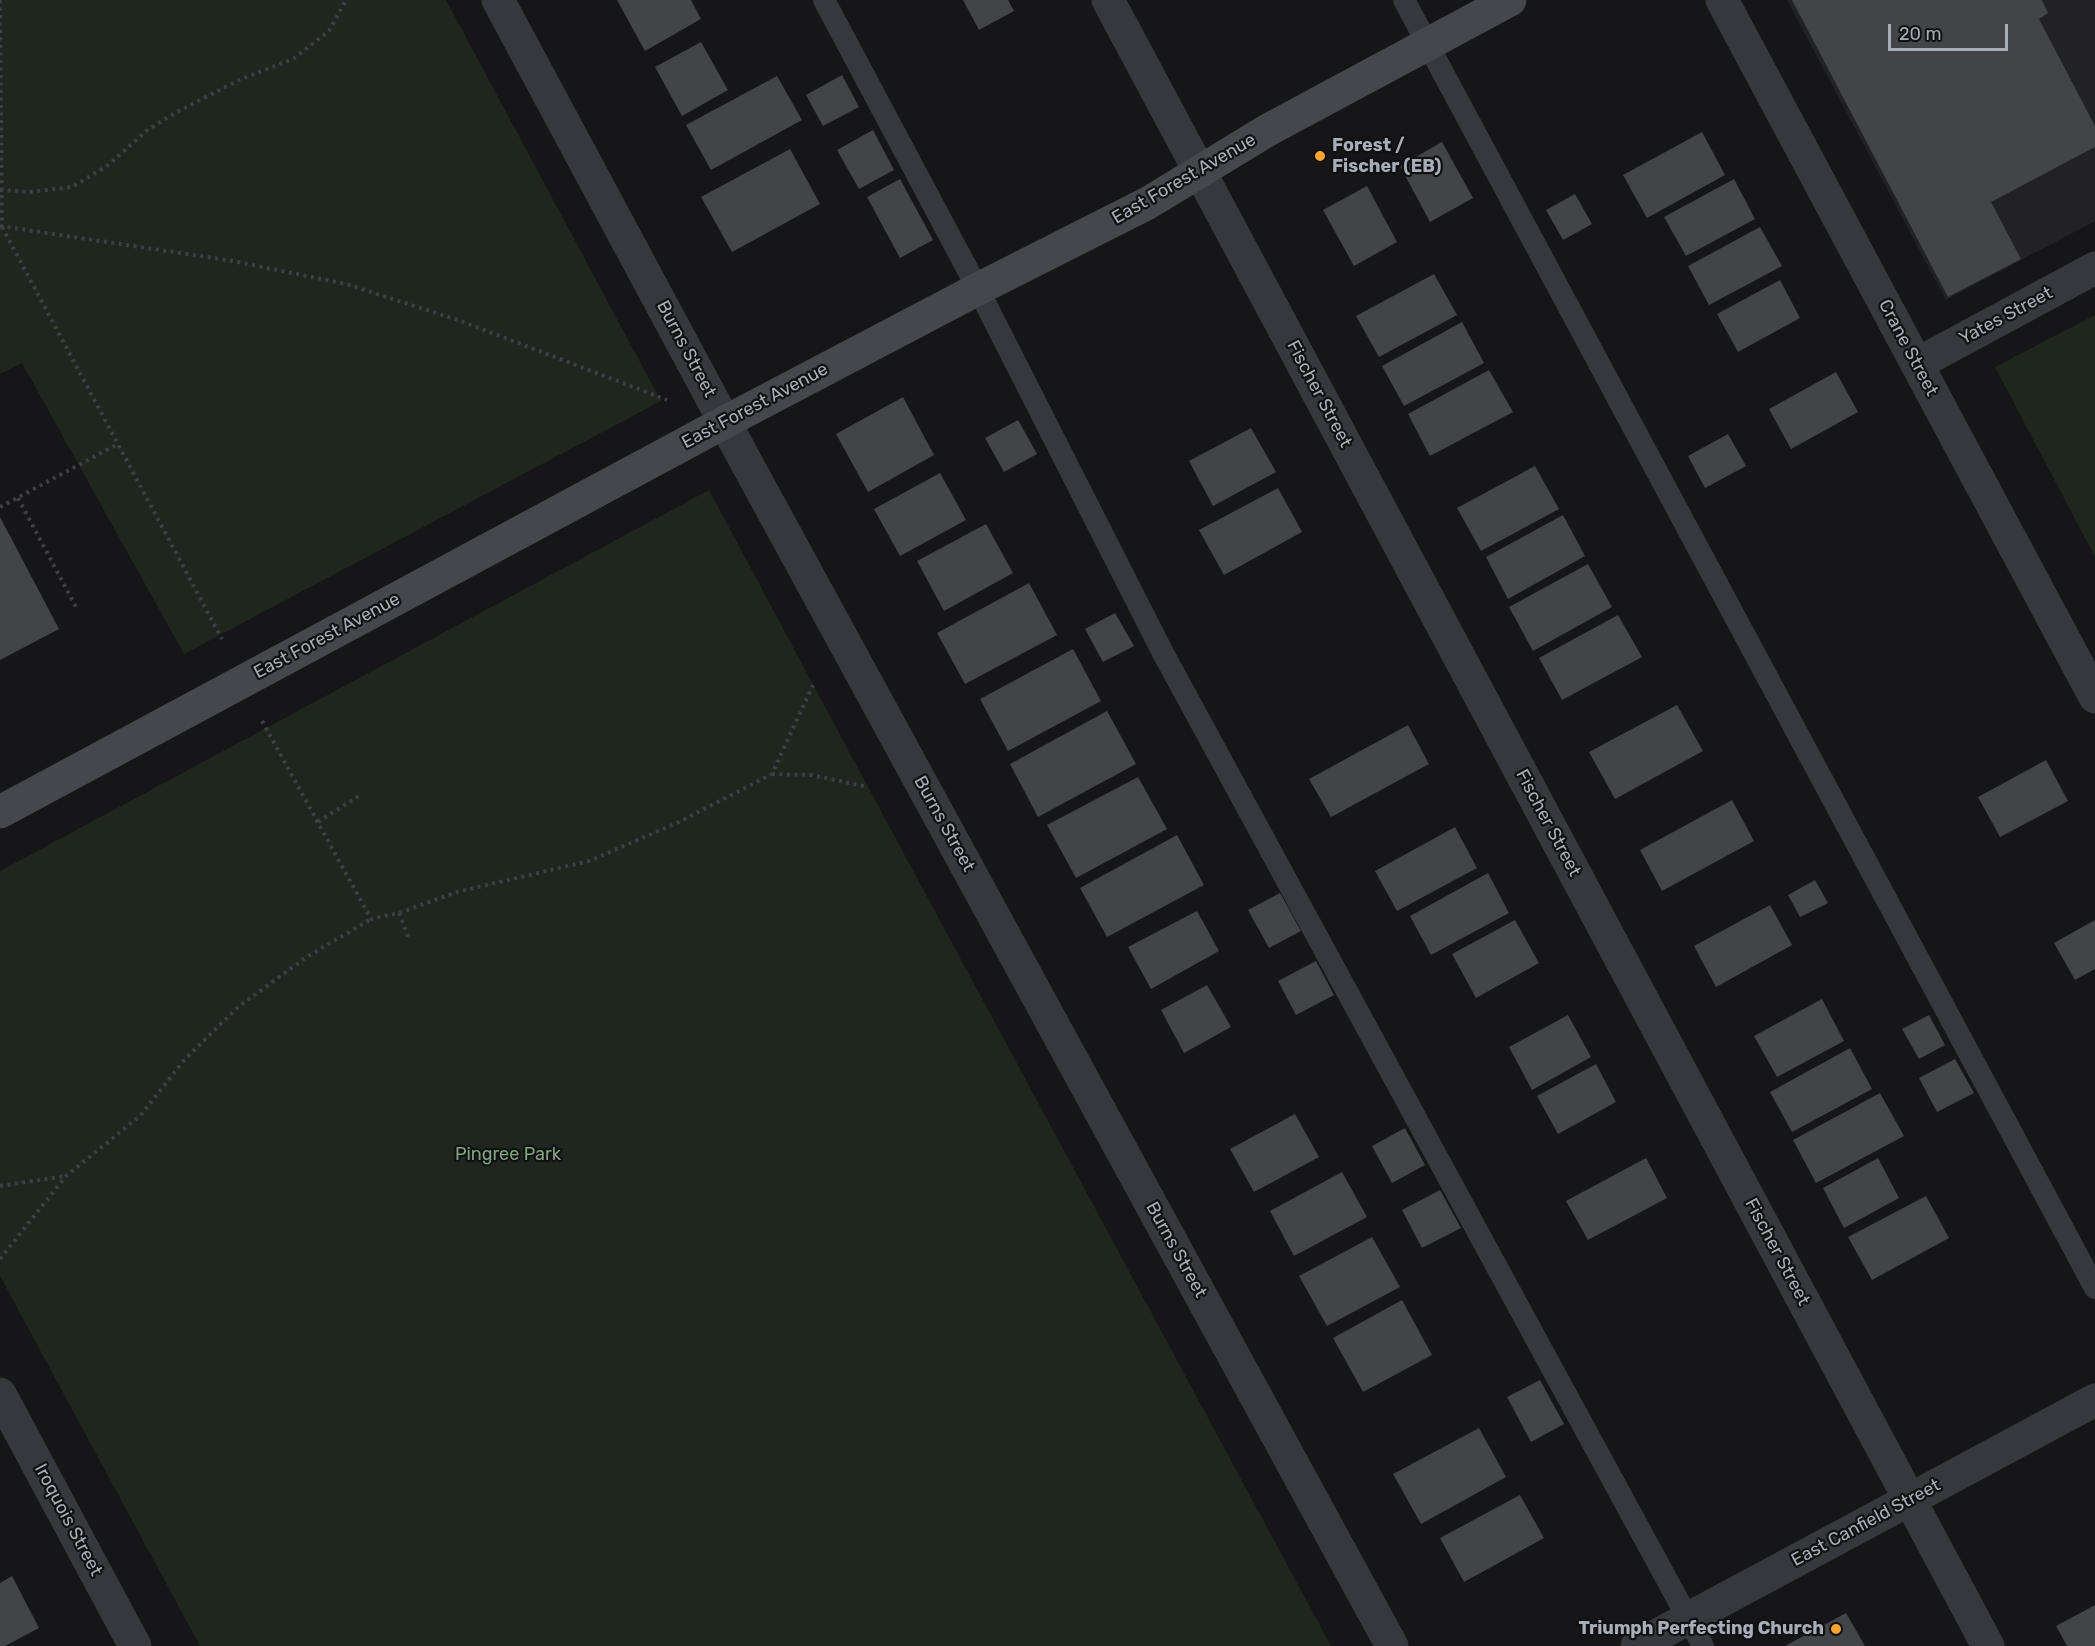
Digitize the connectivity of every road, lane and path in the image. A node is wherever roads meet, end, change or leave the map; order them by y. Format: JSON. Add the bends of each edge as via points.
{"nodes":[{"id":1,"x":0,"y":0,"type":"edge"},
{"id":2,"x":346,"y":0,"type":"edge"},
{"id":3,"x":498,"y":0,"type":"edge"},
{"id":4,"x":824,"y":0,"type":"edge"},
{"id":5,"x":1108,"y":0,"type":"edge"},
{"id":6,"x":1404,"y":0,"type":"edge"},
{"id":7,"x":1510,"y":0,"type":"edge"},
{"id":8,"x":1722,"y":0,"type":"edge"},
{"id":9,"x":1428,"y":44,"type":"junction"},
{"id":10,"x":1200,"y":172,"type":"junction"},
{"id":11,"x":1,"y":190,"type":"edge"},
{"id":12,"x":1,"y":225,"type":"edge"},
{"id":13,"x":2095,"y":268,"type":"edge"},
{"id":14,"x":978,"y":289,"type":"junction"},
{"id":15,"x":1917,"y":364,"type":"junction"},
{"id":16,"x":667,"y":400,"type":"dead end"},
{"id":17,"x":725,"y":422,"type":"junction"},
{"id":18,"x":118,"y":444,"type":"junction"},
{"id":19,"x":18,"y":498,"type":"junction"},
{"id":20,"x":0,"y":507,"type":"edge"},
{"id":21,"x":77,"y":609,"type":"dead end"},
{"id":22,"x":222,"y":639,"type":"dead end"},
{"id":23,"x":813,"y":685,"type":"dead end"},
{"id":24,"x":2095,"y":697,"type":"edge"},
{"id":25,"x":262,"y":721,"type":"dead end"},
{"id":26,"x":772,"y":774,"type":"junction"},
{"id":27,"x":868,"y":787,"type":"dead end"},
{"id":28,"x":360,"y":795,"type":"dead end"},
{"id":29,"x":0,"y":812,"type":"edge"},
{"id":30,"x":318,"y":822,"type":"junction"},
{"id":31,"x":399,"y":913,"type":"junction"},
{"id":32,"x":372,"y":919,"type":"junction"},
{"id":33,"x":410,"y":941,"type":"dead end"},
{"id":34,"x":66,"y":1176,"type":"junction"},
{"id":35,"x":0,"y":1186,"type":"edge"},
{"id":36,"x":0,"y":1259,"type":"edge"},
{"id":37,"x":2095,"y":1288,"type":"edge"},
{"id":38,"x":0,"y":1394,"type":"edge"},
{"id":39,"x":2095,"y":1400,"type":"edge"},
{"id":40,"x":1910,"y":1500,"type":"junction"},
{"id":41,"x":1696,"y":1632,"type":"edge"},
{"id":42,"x":135,"y":1646,"type":"edge"},
{"id":43,"x":1392,"y":1646,"type":"edge"},
{"id":44,"x":1637,"y":1646,"type":"edge"},
{"id":45,"x":1988,"y":1646,"type":"edge"}],
"edges":[{"from":1,"to":11,"type":"path"},
{"from":2,"to":11,"type":"path","via":[[329,32],[293,59],[239,80],[175,113],[146,131],[107,166],[72,187],[30,192]]},
{"from":3,"to":17,"type":"street","name":"Burns Street"},
{"from":4,"to":14,"type":"lane"},
{"from":5,"to":10,"type":"street","name":"Fischer Street"},
{"from":6,"to":9,"type":"lane"},
{"from":7,"to":9,"type":"main road","name":"East Forest Avenue"},
{"from":8,"to":15,"type":"street","name":"Crane Street"},
{"from":9,"to":10,"type":"main road","name":"East Forest Avenue","via":[[1268,130]]},
{"from":9,"to":37,"type":"lane"},
{"from":10,"to":14,"type":"main road","name":"East Forest Avenue","via":[[1148,203]]},
{"from":10,"to":40,"type":"street","name":"Fischer Street"},
{"from":11,"to":12,"type":"path"},
{"from":12,"to":16,"type":"path","via":[[234,261],[346,284],[458,320]]},
{"from":12,"to":18,"type":"path"},
{"from":13,"to":15,"type":"street","name":"Yates Street"},
{"from":14,"to":17,"type":"main road","name":"East Forest Avenue"},
{"from":14,"to":41,"type":"lane","via":[[1168,663]]},
{"from":15,"to":24,"type":"street","name":"Crane Street"},
{"from":17,"to":29,"type":"main road","name":"East Forest Avenue"},
{"from":17,"to":43,"type":"street","name":"Burns Street"},
{"from":18,"to":19,"type":"path"},
{"from":18,"to":22,"type":"path"},
{"from":19,"to":20,"type":"path"},
{"from":19,"to":21,"type":"path"},
{"from":23,"to":26,"type":"path"},
{"from":25,"to":30,"type":"path"},
{"from":26,"to":27,"type":"path","via":[[811,775]]},
{"from":26,"to":31,"type":"path","via":[[679,822],[589,861],[457,892]]},
{"from":28,"to":30,"type":"path"},
{"from":30,"to":32,"type":"path"},
{"from":31,"to":32,"type":"path"},
{"from":31,"to":33,"type":"path"},
{"from":32,"to":34,"type":"path","via":[[305,958],[237,1008],[184,1059],[141,1116]]},
{"from":34,"to":35,"type":"path"},
{"from":34,"to":36,"type":"path"},
{"from":38,"to":42,"type":"street","name":"Iroquois Street"},
{"from":39,"to":40,"type":"street","name":"East Canfield Street"},
{"from":40,"to":41,"type":"street","name":"East Canfield Street"},
{"from":40,"to":45,"type":"street","name":"Fischer Street"},
{"from":41,"to":44,"type":"street","name":"East Canfield Street"}]}
